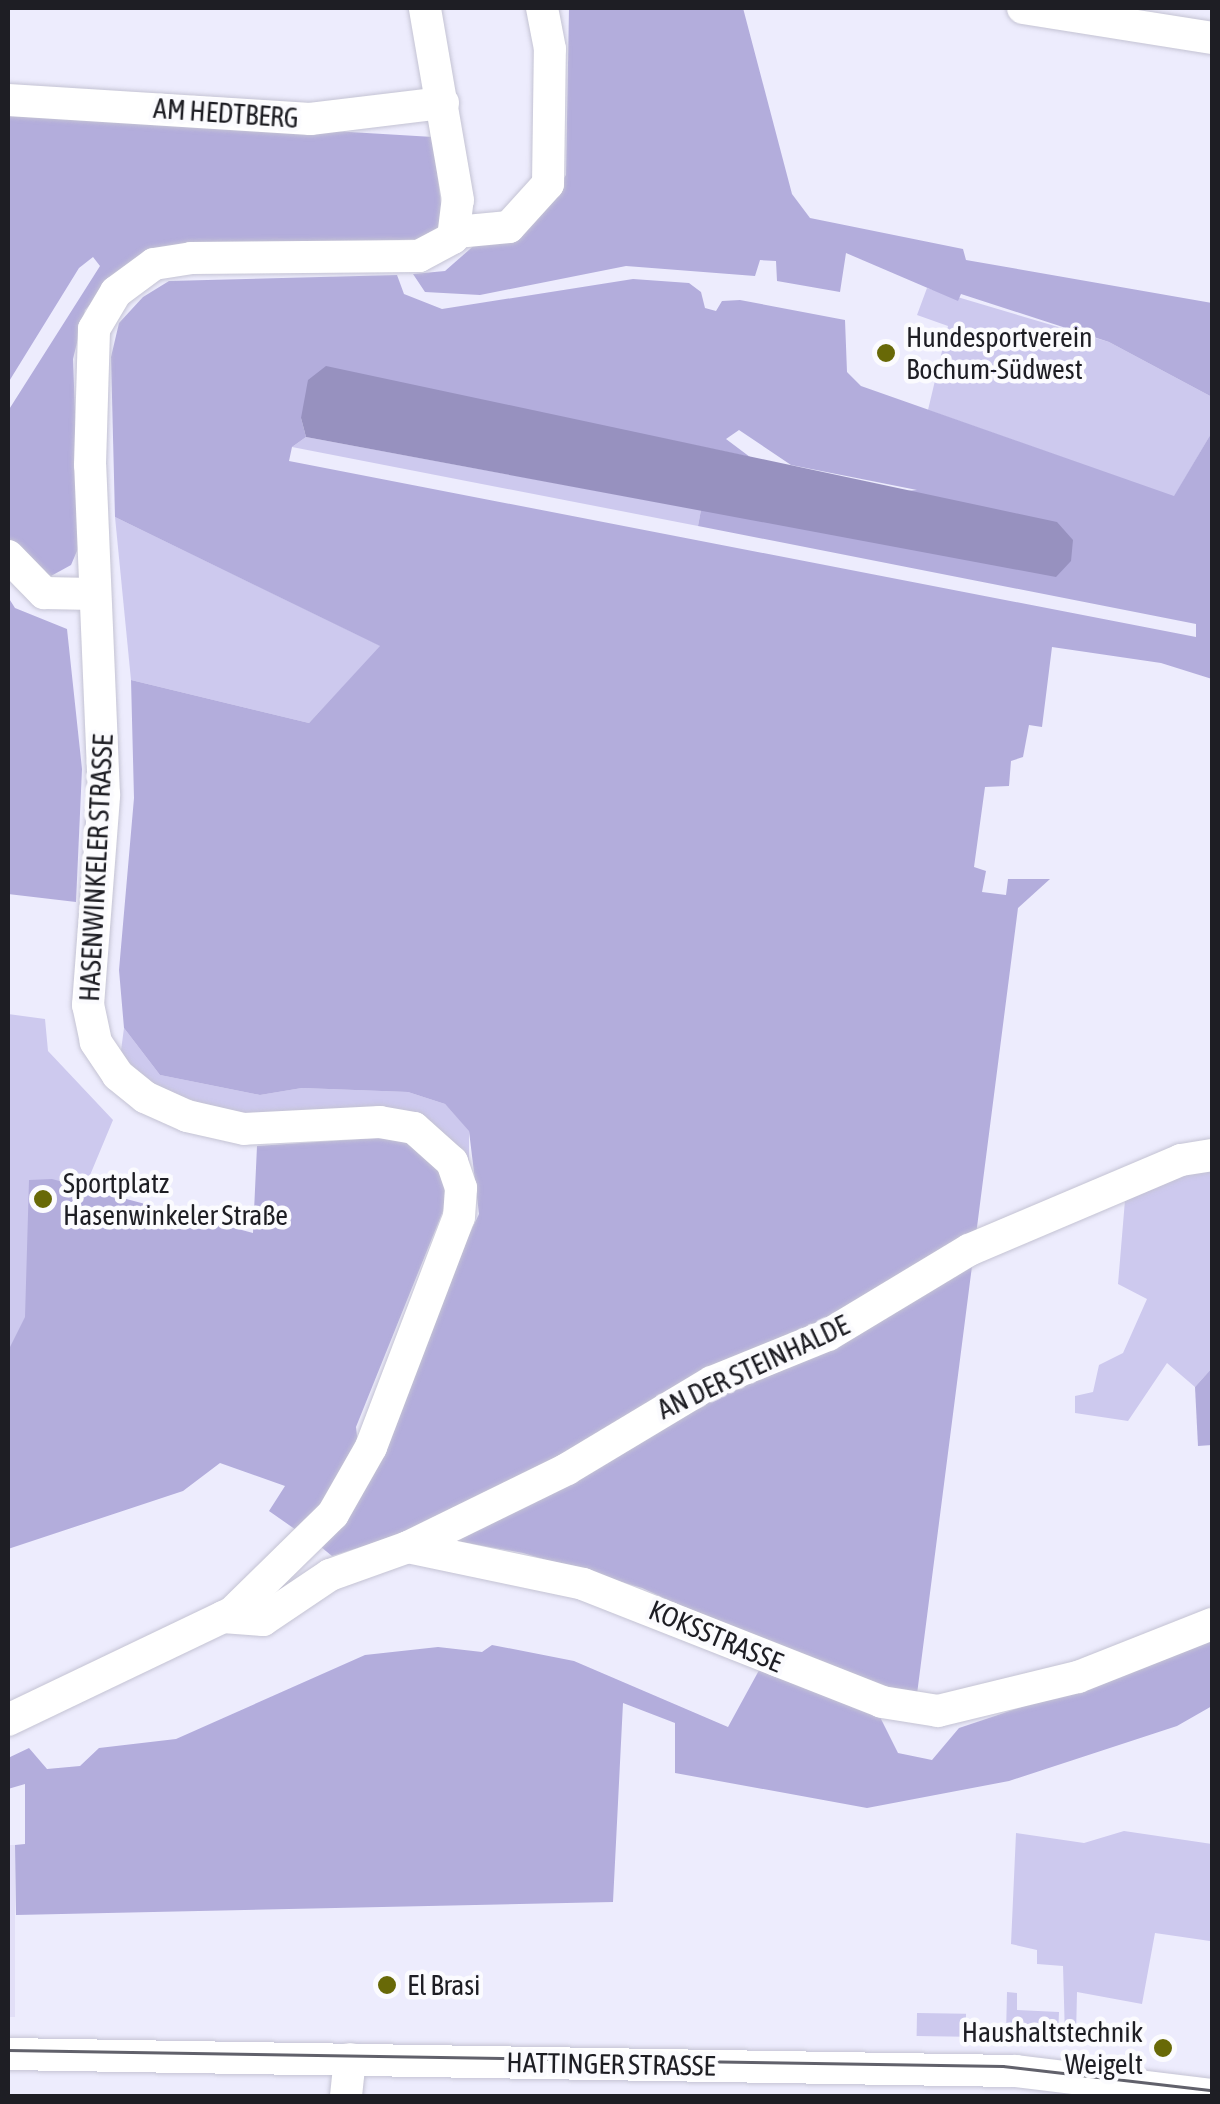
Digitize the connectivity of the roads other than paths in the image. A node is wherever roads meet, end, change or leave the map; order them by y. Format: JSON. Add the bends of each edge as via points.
{"nodes":[{"id":1,"x":425,"y":8,"type":"edge"},
{"id":2,"x":542,"y":8,"type":"edge"},
{"id":3,"x":1023,"y":8,"type":"edge"},
{"id":4,"x":1212,"y":38,"type":"edge"},
{"id":5,"x":8,"y":100,"type":"edge"},
{"id":6,"x":443,"y":103,"type":"junction"},
{"id":7,"x":456,"y":232,"type":"junction"},
{"id":8,"x":8,"y":556,"type":"edge"},
{"id":9,"x":94,"y":594,"type":"junction"},
{"id":10,"x":1212,"y":1154,"type":"edge"},
{"id":11,"x":408,"y":1546,"type":"junction"},
{"id":12,"x":223,"y":1617,"type":"junction"},
{"id":13,"x":1212,"y":1624,"type":"edge"},
{"id":14,"x":8,"y":1720,"type":"edge"},
{"id":15,"x":8,"y":2054,"type":"edge"},
{"id":16,"x":350,"y":2059,"type":"junction"},
{"id":17,"x":1013,"y":2084,"type":"edge"},
{"id":18,"x":1212,"y":2095,"type":"edge"},
{"id":19,"x":346,"y":2096,"type":"edge"}],
"edges":[{"from":1,"to":6,"type":"street"},
{"from":2,"to":7,"type":"street","via":[[550,49],[548,184],[509,227]]},
{"from":3,"to":4,"type":"street"},
{"from":5,"to":6,"type":"street","name":"AM HEDTBERG","via":[[310,119]]},
{"from":6,"to":7,"type":"street"},
{"from":7,"to":9,"type":"street","name":"HASENWINKELER STRASSE","via":[[419,256],[154,264],[106,304],[88,370]]},
{"from":8,"to":9,"type":"street","via":[[44,593]]},
{"from":9,"to":12,"type":"street","name":"HASENWINKELER STRASSE","via":[[104,795],[88,1005],[102,1053],[145,1098],[218,1124],[414,1128],[450,1156],[461,1188],[459,1217],[352,1488],[255,1596]]},
{"from":10,"to":11,"type":"street","name":"AN DER STEINHALDE","via":[[1181,1160],[969,1250],[828,1336],[712,1382],[550,1478]]},
{"from":11,"to":12,"type":"street","via":[[330,1575],[263,1620]]},
{"from":11,"to":13,"type":"street","name":"KOKSSTRASSE","via":[[584,1584],[911,1710],[966,1709],[1078,1677]]},
{"from":12,"to":14,"type":"street","name":"HASENWINKELER STRASSE"},
{"from":15,"to":16,"type":"street","name":"HATTINGER STRASSE"},
{"from":16,"to":17,"type":"street","name":"HATTINGER STRASSE"},
{"from":16,"to":19,"type":"street"},
{"from":17,"to":18,"type":"street","name":"HATTINGER STRASSE"}]}
